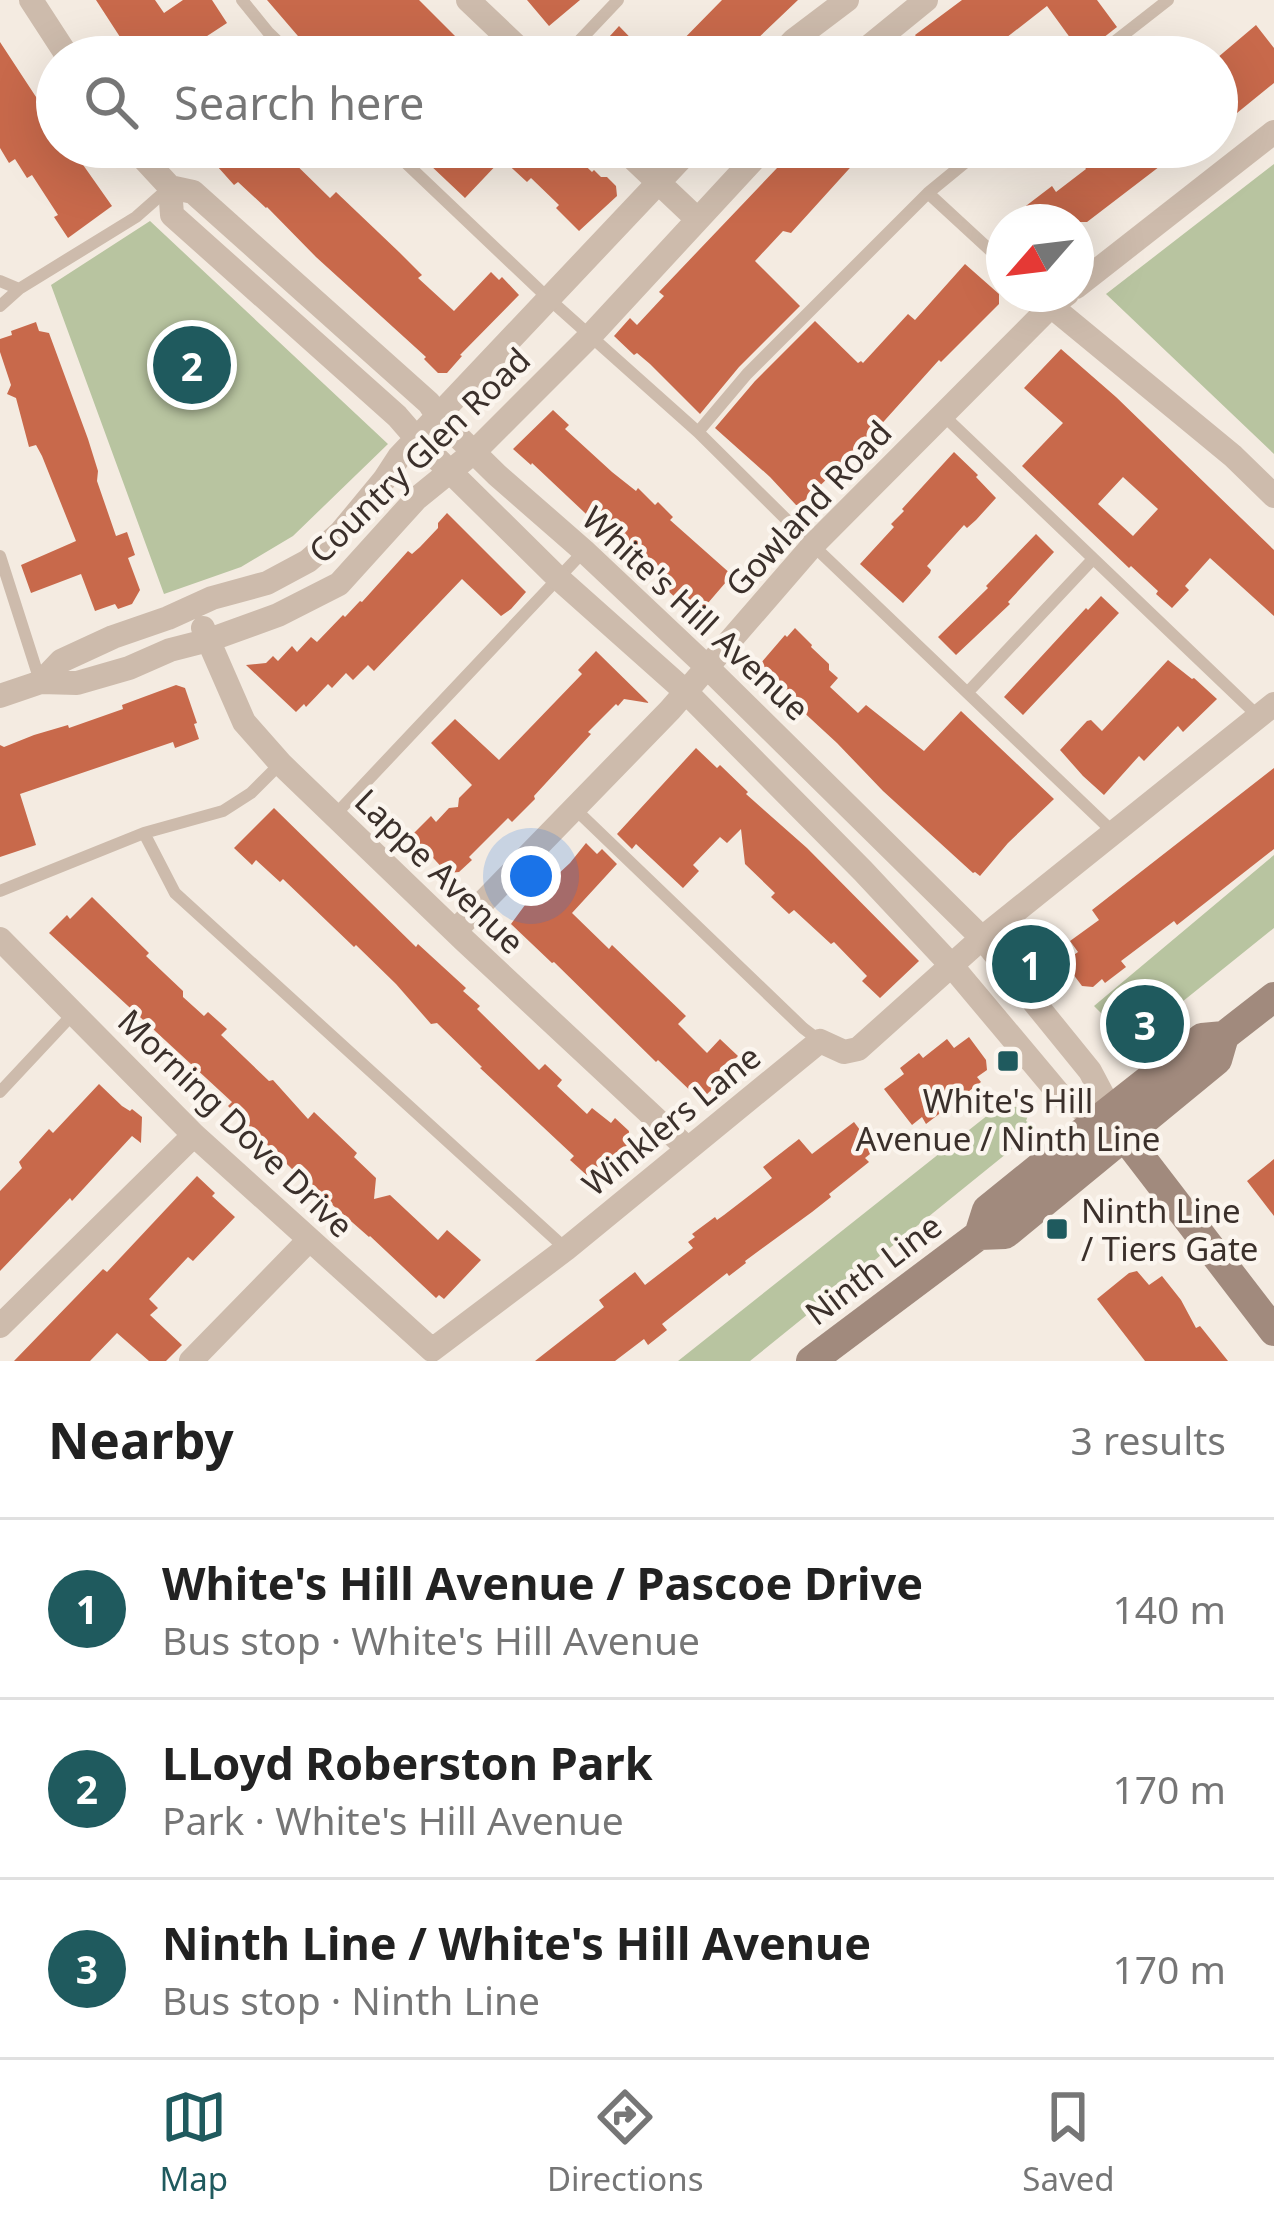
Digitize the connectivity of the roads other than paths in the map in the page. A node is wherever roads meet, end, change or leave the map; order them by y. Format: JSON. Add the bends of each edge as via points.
{"nodes":[{"id":1,"x":31,"y":0,"type":"edge"},
{"id":2,"x":242,"y":0,"type":"edge"},
{"id":3,"x":468,"y":0,"type":"edge"},
{"id":4,"x":618,"y":0,"type":"edge"},
{"id":5,"x":847,"y":0,"type":"edge"},
{"id":6,"x":926,"y":0,"type":"edge"},
{"id":7,"x":1168,"y":0,"type":"edge"},
{"id":8,"x":54,"y":36,"type":"edge"},
{"id":9,"x":272,"y":36,"type":"edge"},
{"id":10,"x":506,"y":36,"type":"edge"},
{"id":11,"x":584,"y":36,"type":"edge"},
{"id":12,"x":799,"y":36,"type":"edge"},
{"id":13,"x":882,"y":36,"type":"edge"},
{"id":14,"x":1122,"y":36,"type":"edge"},
{"id":15,"x":1274,"y":132,"type":"edge"},
{"id":16,"x":1238,"y":160,"type":"edge"},
{"id":17,"x":152,"y":168,"type":"edge"},
{"id":18,"x":411,"y":168,"type":"edge"},
{"id":19,"x":644,"y":168,"type":"edge"},
{"id":20,"x":672,"y":168,"type":"edge"},
{"id":21,"x":745,"y":168,"type":"edge"},
{"id":22,"x":959,"y":168,"type":"edge"},
{"id":23,"x":1228,"y":168,"type":"edge"},
{"id":24,"x":658,"y":182,"type":"junction"},
{"id":25,"x":170,"y":187,"type":"junction"},
{"id":26,"x":928,"y":193,"type":"junction"},
{"id":27,"x":697,"y":219,"type":"junction"},
{"id":28,"x":986,"y":246,"type":"edge"},
{"id":29,"x":1094,"y":273,"type":"edge"},
{"id":30,"x":0,"y":281,"type":"edge"},
{"id":31,"x":20,"y":289,"type":"junction"},
{"id":32,"x":549,"y":298,"type":"junction"},
{"id":33,"x":0,"y":306,"type":"edge"},
{"id":34,"x":1039,"y":312,"type":"edge"},
{"id":35,"x":1068,"y":312,"type":"edge"},
{"id":36,"x":592,"y":334,"type":"junction"},
{"id":37,"x":942,"y":415,"type":"junction"},
{"id":38,"x":438,"y":417,"type":"junction"},
{"id":39,"x":698,"y":432,"type":"junction"},
{"id":40,"x":417,"y":440,"type":"junction"},
{"id":41,"x":474,"y":452,"type":"junction"},
{"id":42,"x":449,"y":471,"type":"junction"},
{"id":43,"x":1274,"y":496,"type":"edge"},
{"id":44,"x":813,"y":545,"type":"junction"},
{"id":45,"x":584,"y":550,"type":"junction"},
{"id":46,"x":0,"y":556,"type":"edge"},
{"id":47,"x":1093,"y":559,"type":"junction"},
{"id":48,"x":558,"y":578,"type":"junction"},
{"id":49,"x":192,"y":608,"type":"junction"},
{"id":50,"x":209,"y":640,"type":"junction"},
{"id":51,"x":706,"y":666,"type":"junction"},
{"id":52,"x":40,"y":682,"type":"junction"},
{"id":53,"x":686,"y":692,"type":"junction"},
{"id":54,"x":968,"y":692,"type":"junction"},
{"id":55,"x":0,"y":696,"type":"edge"},
{"id":56,"x":1266,"y":710,"type":"edge"},
{"id":57,"x":281,"y":764,"type":"junction"},
{"id":58,"x":574,"y":808,"type":"junction"},
{"id":59,"x":335,"y":816,"type":"junction"},
{"id":60,"x":1112,"y":831,"type":"junction"},
{"id":61,"x":144,"y":833,"type":"junction"},
{"id":62,"x":0,"y":891,"type":"edge"},
{"id":63,"x":455,"y":931,"type":"junction"},
{"id":64,"x":982,"y":938,"type":"junction"},
{"id":65,"x":0,"y":939,"type":"edge"},
{"id":66,"x":951,"y":965,"type":"junction"},
{"id":67,"x":1274,"y":997,"type":"edge"},
{"id":68,"x":74,"y":1013,"type":"junction"},
{"id":69,"x":820,"y":1041,"type":"junction"},
{"id":70,"x":0,"y":1092,"type":"edge"},
{"id":71,"x":1111,"y":1122,"type":"junction"},
{"id":72,"x":194,"y":1135,"type":"junction"},
{"id":73,"x":687,"y":1148,"type":"junction"},
{"id":74,"x":309,"y":1240,"type":"junction"},
{"id":75,"x":566,"y":1249,"type":"junction"},
{"id":76,"x":0,"y":1327,"type":"edge"},
{"id":77,"x":1274,"y":1331,"type":"edge"},
{"id":78,"x":432,"y":1350,"type":"joint"},
{"id":79,"x":191,"y":1361,"type":"edge"},
{"id":80,"x":811,"y":1361,"type":"edge"}],
"edges":[{"from":1,"to":8,"type":"street"},
{"from":2,"to":9,"type":"lane"},
{"from":3,"to":10,"type":"street"},
{"from":4,"to":11,"type":"lane"},
{"from":5,"to":12,"type":"street"},
{"from":6,"to":13,"type":"street"},
{"from":7,"to":14,"type":"lane"},
{"from":15,"to":16,"type":"street"},
{"from":17,"to":25,"type":"street","name":"White's Hill Avenue"},
{"from":18,"to":32,"type":"lane"},
{"from":19,"to":24,"type":"street"},
{"from":20,"to":24,"type":"street","name":"Country Glen Road"},
{"from":21,"to":27,"type":"street","name":"Country Glen Road"},
{"from":22,"to":26,"type":"lane"},
{"from":23,"to":29,"type":"street"},
{"from":24,"to":27,"type":"street"},
{"from":24,"to":32,"type":"street","name":"Country Glen Road"},
{"from":25,"to":31,"type":"lane"},
{"from":25,"to":38,"type":"street","name":"White's Hill Avenue","via":[[193,192]]},
{"from":25,"to":40,"type":"street","name":"White's Hill Avenue","via":[[172,215]]},
{"from":26,"to":28,"type":"lane"},
{"from":26,"to":39,"type":"lane"},
{"from":27,"to":36,"type":"street","name":"Country Glen Road"},
{"from":30,"to":31,"type":"lane"},
{"from":31,"to":33,"type":"lane"},
{"from":32,"to":36,"type":"lane"},
{"from":32,"to":38,"type":"street","name":"Country Glen Road"},
{"from":34,"to":37,"type":"street","name":"Gowland Road"},
{"from":35,"to":43,"type":"street"},
{"from":36,"to":39,"type":"lane"},
{"from":36,"to":41,"type":"street","name":"Country Glen Road"},
{"from":37,"to":44,"type":"street","name":"Gowland Road"},
{"from":37,"to":47,"type":"lane"},
{"from":38,"to":40,"type":"street","name":"Country Glen Road"},
{"from":38,"to":41,"type":"street","name":"White's Hill Avenue"},
{"from":39,"to":44,"type":"lane"},
{"from":40,"to":42,"type":"street","name":"White's Hill Avenue"},
{"from":40,"to":49,"type":"street","name":"Country Glen Road","via":[[308,561]]},
{"from":41,"to":42,"type":"street","name":"Country Glen Road"},
{"from":41,"to":45,"type":"street","name":"White's Hill Avenue"},
{"from":42,"to":48,"type":"street","name":"White's Hill Avenue"},
{"from":42,"to":50,"type":"street","name":"Country Glen Road","via":[[339,584]]},
{"from":44,"to":51,"type":"street","name":"Gowland Road"},
{"from":44,"to":54,"type":"lane"},
{"from":45,"to":48,"type":"lane"},
{"from":45,"to":51,"type":"street","name":"White's Hill Avenue"},
{"from":46,"to":52,"type":"lane"},
{"from":47,"to":54,"type":"lane"},
{"from":47,"to":56,"type":"lane"},
{"from":48,"to":53,"type":"street","name":"White's Hill Avenue"},
{"from":48,"to":59,"type":"lane"},
{"from":49,"to":50,"type":"street","name":"Lappe Avenue"},
{"from":49,"to":52,"type":"street","name":"Country Glen Road","via":[[62,661]]},
{"from":50,"to":52,"type":"street","name":"Country Glen Road","via":[[77,683]]},
{"from":50,"to":57,"type":"street","name":"Lappe Avenue","via":[[244,722]]},
{"from":51,"to":53,"type":"street","name":"Gowland Road"},
{"from":51,"to":64,"type":"street","name":"White's Hill Avenue"},
{"from":52,"to":55,"type":"street","name":"Country Glen Road"},
{"from":53,"to":58,"type":"street","name":"Gowland Road"},
{"from":53,"to":66,"type":"street","name":"White's Hill Avenue"},
{"from":54,"to":60,"type":"lane"},
{"from":56,"to":60,"type":"street"},
{"from":57,"to":59,"type":"street","name":"Lappe Avenue"},
{"from":57,"to":61,"type":"lane","via":[[224,811]]},
{"from":58,"to":63,"type":"street","name":"Gowland Road"},
{"from":58,"to":69,"type":"lane"},
{"from":59,"to":63,"type":"street","name":"Lappe Avenue"},
{"from":60,"to":64,"type":"street"},
{"from":61,"to":62,"type":"lane"},
{"from":61,"to":75,"type":"lane","via":[[175,893]]},
{"from":63,"to":73,"type":"street","name":"Lappe Avenue"},
{"from":64,"to":66,"type":"street"},
{"from":64,"to":71,"type":"street","name":"White's Hill Avenue","via":[[1090,1071]]},
{"from":65,"to":68,"type":"street","name":"Morning Dove Drive"},
{"from":66,"to":69,"type":"street","via":[[859,1049]]},
{"from":66,"to":71,"type":"street","name":"White's Hill Avenue","via":[[1060,1095]]},
{"from":67,"to":71,"type":"main road","name":"Ninth Line","via":[[1224,1036],[1217,1060]]},
{"from":68,"to":70,"type":"lane"},
{"from":68,"to":72,"type":"street","name":"Morning Dove Drive"},
{"from":69,"to":73,"type":"street","name":"Winklers Lane"},
{"from":71,"to":77,"type":"main road"},
{"from":71,"to":80,"type":"main road","name":"Ninth Line","via":[[1005,1234],[979,1235]]},
{"from":72,"to":74,"type":"street","name":"Morning Dove Drive"},
{"from":72,"to":76,"type":"street"},
{"from":73,"to":75,"type":"street","name":"Winklers Lane"},
{"from":74,"to":78,"type":"street","name":"Morning Dove Drive"},
{"from":74,"to":79,"type":"street"},
{"from":75,"to":78,"type":"street","name":"Winklers Lane"}]}
